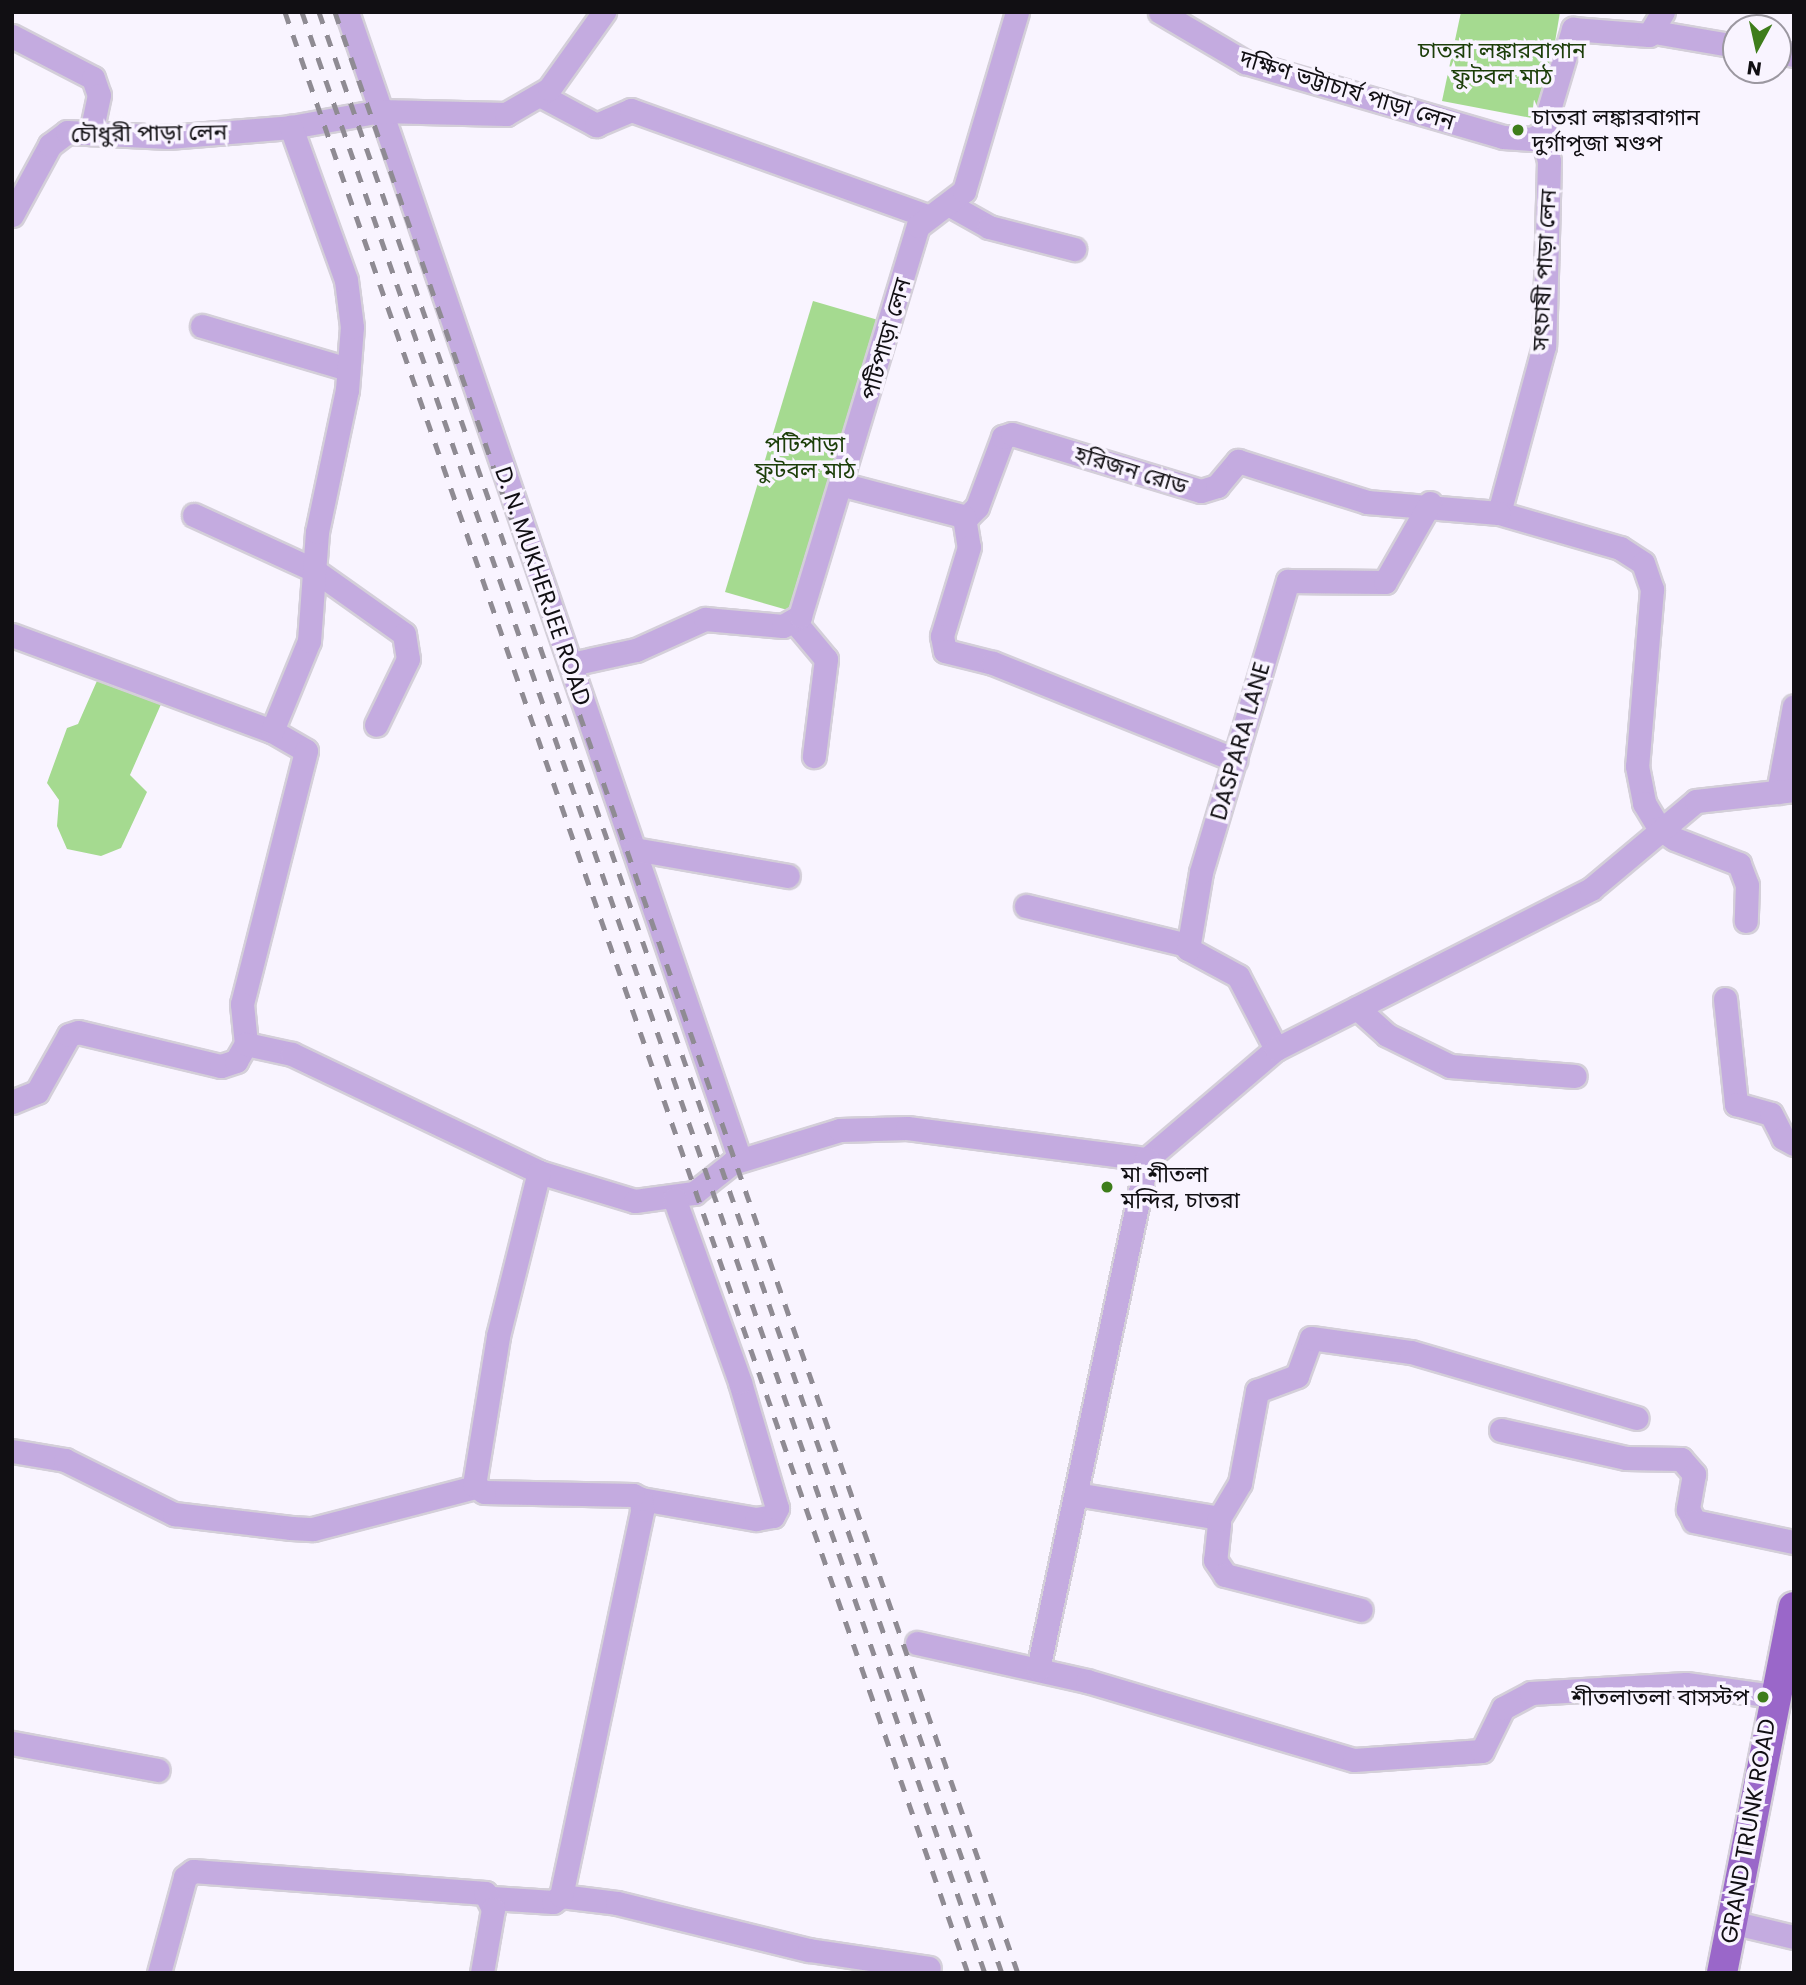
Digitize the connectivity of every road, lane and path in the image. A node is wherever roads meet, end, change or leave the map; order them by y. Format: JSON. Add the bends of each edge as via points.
{"nodes":[{"id":1,"x":346,"y":12,"type":"edge"},
{"id":2,"x":604,"y":12,"type":"edge"},
{"id":3,"x":1017,"y":12,"type":"edge"},
{"id":4,"x":1160,"y":12,"type":"edge"},
{"id":5,"x":1658,"y":22,"type":"edge"},
{"id":6,"x":12,"y":36,"type":"edge"},
{"id":7,"x":1722,"y":42,"type":"edge"},
{"id":8,"x":540,"y":95,"type":"junction"},
{"id":9,"x":380,"y":111,"type":"junction"},
{"id":10,"x":291,"y":127,"type":"junction"},
{"id":11,"x":91,"y":133,"type":"junction"},
{"id":12,"x":1542,"y":133,"type":"junction"},
{"id":13,"x":950,"y":205,"type":"junction"},
{"id":14,"x":12,"y":215,"type":"edge"},
{"id":15,"x":927,"y":216,"type":"junction"},
{"id":16,"x":1074,"y":250,"type":"dead end"},
{"id":17,"x":202,"y":326,"type":"dead end"},
{"id":18,"x":348,"y":369,"type":"junction"},
{"id":19,"x":844,"y":485,"type":"junction"},
{"id":20,"x":1430,"y":503,"type":"junction"},
{"id":21,"x":1499,"y":513,"type":"junction"},
{"id":22,"x":194,"y":515,"type":"dead end"},
{"id":23,"x":964,"y":517,"type":"junction"},
{"id":24,"x":314,"y":569,"type":"junction"},
{"id":25,"x":795,"y":622,"type":"junction"},
{"id":26,"x":12,"y":635,"type":"edge"},
{"id":27,"x":571,"y":664,"type":"junction"},
{"id":28,"x":1794,"y":706,"type":"edge"},
{"id":29,"x":376,"y":726,"type":"dead end"},
{"id":30,"x":272,"y":731,"type":"junction"},
{"id":31,"x":814,"y":756,"type":"dead end"},
{"id":32,"x":1235,"y":760,"type":"junction"},
{"id":33,"x":1786,"y":791,"type":"edge"},
{"id":34,"x":1659,"y":828,"type":"junction"},
{"id":35,"x":634,"y":849,"type":"junction"},
{"id":36,"x":788,"y":876,"type":"dead end"},
{"id":37,"x":1026,"y":906,"type":"dead end"},
{"id":38,"x":1746,"y":921,"type":"dead end"},
{"id":39,"x":1187,"y":945,"type":"junction"},
{"id":40,"x":1725,"y":999,"type":"dead end"},
{"id":41,"x":1357,"y":1008,"type":"junction"},
{"id":42,"x":246,"y":1044,"type":"junction"},
{"id":43,"x":1276,"y":1049,"type":"junction"},
{"id":44,"x":1575,"y":1076,"type":"dead end"},
{"id":45,"x":12,"y":1102,"type":"edge"},
{"id":46,"x":1794,"y":1144,"type":"edge"},
{"id":47,"x":1147,"y":1158,"type":"junction"},
{"id":48,"x":740,"y":1160,"type":"junction"},
{"id":49,"x":539,"y":1172,"type":"junction"},
{"id":50,"x":674,"y":1198,"type":"junction"},
{"id":51,"x":1637,"y":1418,"type":"dead end"},
{"id":52,"x":1501,"y":1430,"type":"dead end"},
{"id":53,"x":12,"y":1451,"type":"edge"},
{"id":54,"x":475,"y":1487,"type":"junction"},
{"id":55,"x":1076,"y":1494,"type":"junction"},
{"id":56,"x":641,"y":1499,"type":"junction"},
{"id":57,"x":1217,"y":1520,"type":"junction"},
{"id":58,"x":1794,"y":1542,"type":"edge"},
{"id":59,"x":1794,"y":1607,"type":"edge"},
{"id":60,"x":1361,"y":1609,"type":"dead end"},
{"id":61,"x":918,"y":1643,"type":"dead end"},
{"id":62,"x":1038,"y":1669,"type":"junction"},
{"id":63,"x":1772,"y":1696,"type":"junction"},
{"id":64,"x":12,"y":1742,"type":"edge"},
{"id":65,"x":158,"y":1770,"type":"dead end"},
{"id":66,"x":561,"y":1896,"type":"junction"},
{"id":67,"x":492,"y":1898,"type":"junction"},
{"id":68,"x":1731,"y":1922,"type":"junction"},
{"id":69,"x":1794,"y":1937,"type":"edge"},
{"id":70,"x":929,"y":1968,"type":"dead end"},
{"id":71,"x":159,"y":1973,"type":"edge"},
{"id":72,"x":482,"y":1973,"type":"edge"},
{"id":73,"x":1723,"y":1973,"type":"edge"}],
"edges":[{"from":1,"to":9,"type":"street","name":"D. N. MUKHERJEE ROAD"},
{"from":2,"to":8,"type":"street","name":"চৌধুরী পাড়া লেন","via":[[575,59]]},
{"from":3,"to":13,"type":"street","via":[[964,191]]},
{"from":4,"to":12,"type":"street","name":"দক্ষিণ ভট্টাচার্য পাড়া লেন","via":[[1245,62],[1503,137],[1532,139]]},
{"from":5,"to":7,"type":"street"},
{"from":5,"to":12,"type":"street","via":[[1573,29]]},
{"from":6,"to":11,"type":"street","via":[[93,78],[99,95]]},
{"from":8,"to":9,"type":"street","name":"চৌধুরী পাড়া লেন","via":[[506,114]]},
{"from":8,"to":15,"type":"street","via":[[596,125],[631,110]]},
{"from":9,"to":10,"type":"street","name":"চৌধুরী পাড়া লেন"},
{"from":9,"to":27,"type":"street","name":"D. N. MUKHERJEE ROAD"},
{"from":10,"to":11,"type":"street","name":"চৌধুরী পাড়া লেন","via":[[155,137]]},
{"from":10,"to":18,"type":"street","via":[[346,280]]},
{"from":11,"to":14,"type":"street","name":"চৌধুরী পাড়া লেন","via":[[53,139]]},
{"from":12,"to":21,"type":"street","name":"সৎচাষী পাড়া লেন","via":[[1549,161],[1544,346]]},
{"from":13,"to":15,"type":"street"},
{"from":13,"to":16,"type":"street","via":[[989,227]]},
{"from":15,"to":19,"type":"street","name":"পটিপাড়া লেন","via":[[918,226]]},
{"from":17,"to":18,"type":"street"},
{"from":18,"to":24,"type":"street"},
{"from":19,"to":23,"type":"street"},
{"from":19,"to":25,"type":"street","name":"পটিপাড়া লেন"},
{"from":20,"to":21,"type":"street","name":"হরিজন রোড"},
{"from":20,"to":23,"type":"street","name":"হরিজন রোড","via":[[1367,502],[1238,461],[1217,486],[1200,491],[1012,434],[1000,444],[975,512]]},
{"from":20,"to":32,"type":"street","name":"DASPARA LANE","via":[[1385,582],[1288,581]]},
{"from":21,"to":34,"type":"street","via":[[1632,553],[1643,563],[1652,589],[1637,766],[1644,803]]},
{"from":22,"to":24,"type":"street"},
{"from":23,"to":32,"type":"street","via":[[969,547],[942,636],[945,651],[993,663]]},
{"from":24,"to":29,"type":"street","via":[[408,641],[408,659]]},
{"from":24,"to":30,"type":"street","via":[[309,641]]},
{"from":25,"to":27,"type":"street","via":[[705,619],[636,650]]},
{"from":25,"to":31,"type":"street","via":[[826,659]]},
{"from":26,"to":30,"type":"street"},
{"from":27,"to":35,"type":"street","name":"D. N. MUKHERJEE ROAD"},
{"from":28,"to":33,"type":"street"},
{"from":30,"to":42,"type":"street","via":[[303,748],[307,762],[243,1004]]},
{"from":32,"to":39,"type":"street","name":"DASPARA LANE"},
{"from":33,"to":34,"type":"street","via":[[1707,796]]},
{"from":34,"to":38,"type":"street","via":[[1695,850],[1739,864],[1747,885]]},
{"from":34,"to":41,"type":"street","via":[[1583,894]]},
{"from":35,"to":36,"type":"street"},
{"from":35,"to":48,"type":"street","name":"D. N. MUKHERJEE ROAD"},
{"from":37,"to":39,"type":"street"},
{"from":39,"to":43,"type":"street","via":[[1195,957],[1238,976]]},
{"from":40,"to":46,"type":"street","via":[[1736,1104],[1771,1114],[1783,1138]]},
{"from":41,"to":43,"type":"street"},
{"from":41,"to":44,"type":"street","via":[[1387,1035],[1450,1066]]},
{"from":42,"to":45,"type":"street","via":[[236,1061],[221,1066],[73,1032],[37,1092]]},
{"from":42,"to":49,"type":"street","via":[[292,1054],[384,1094]]},
{"from":43,"to":47,"type":"street"},
{"from":47,"to":48,"type":"street","via":[[878,1128],[810,1135]]},
{"from":47,"to":55,"type":"street"},
{"from":48,"to":50,"type":"street","via":[[694,1194]]},
{"from":49,"to":50,"type":"street","via":[[618,1198]]},
{"from":49,"to":54,"type":"street","via":[[498,1336]]},
{"from":50,"to":56,"type":"street","via":[[740,1382],[777,1508],[770,1518],[750,1519]]},
{"from":51,"to":57,"type":"street","via":[[1411,1352],[1311,1338],[1293,1380],[1257,1391],[1240,1483]]},
{"from":52,"to":58,"type":"street","via":[[1626,1458],[1681,1459],[1694,1474],[1688,1509],[1693,1521]]},
{"from":53,"to":54,"type":"street","via":[[65,1460],[174,1514],[291,1528],[313,1529]]},
{"from":54,"to":56,"type":"street"},
{"from":55,"to":57,"type":"street"},
{"from":55,"to":62,"type":"street"},
{"from":56,"to":66,"type":"street"},
{"from":57,"to":60,"type":"street","via":[[1215,1560],[1225,1575]]},
{"from":59,"to":63,"type":"main road","name":"GRAND TRUNK ROAD"},
{"from":61,"to":62,"type":"street"},
{"from":62,"to":63,"type":"street","via":[[1354,1760],[1482,1751],[1503,1708],[1531,1693],[1686,1684]]},
{"from":63,"to":68,"type":"main road","name":"GRAND TRUNK ROAD"},
{"from":64,"to":65,"type":"street"},
{"from":66,"to":67,"type":"street","via":[[553,1902]]},
{"from":66,"to":70,"type":"street","via":[[617,1903],[809,1950]]},
{"from":67,"to":71,"type":"street","via":[[189,1872]]},
{"from":67,"to":72,"type":"street"},
{"from":68,"to":69,"type":"street"},
{"from":68,"to":73,"type":"main road","name":"GRAND TRUNK ROAD"}]}
